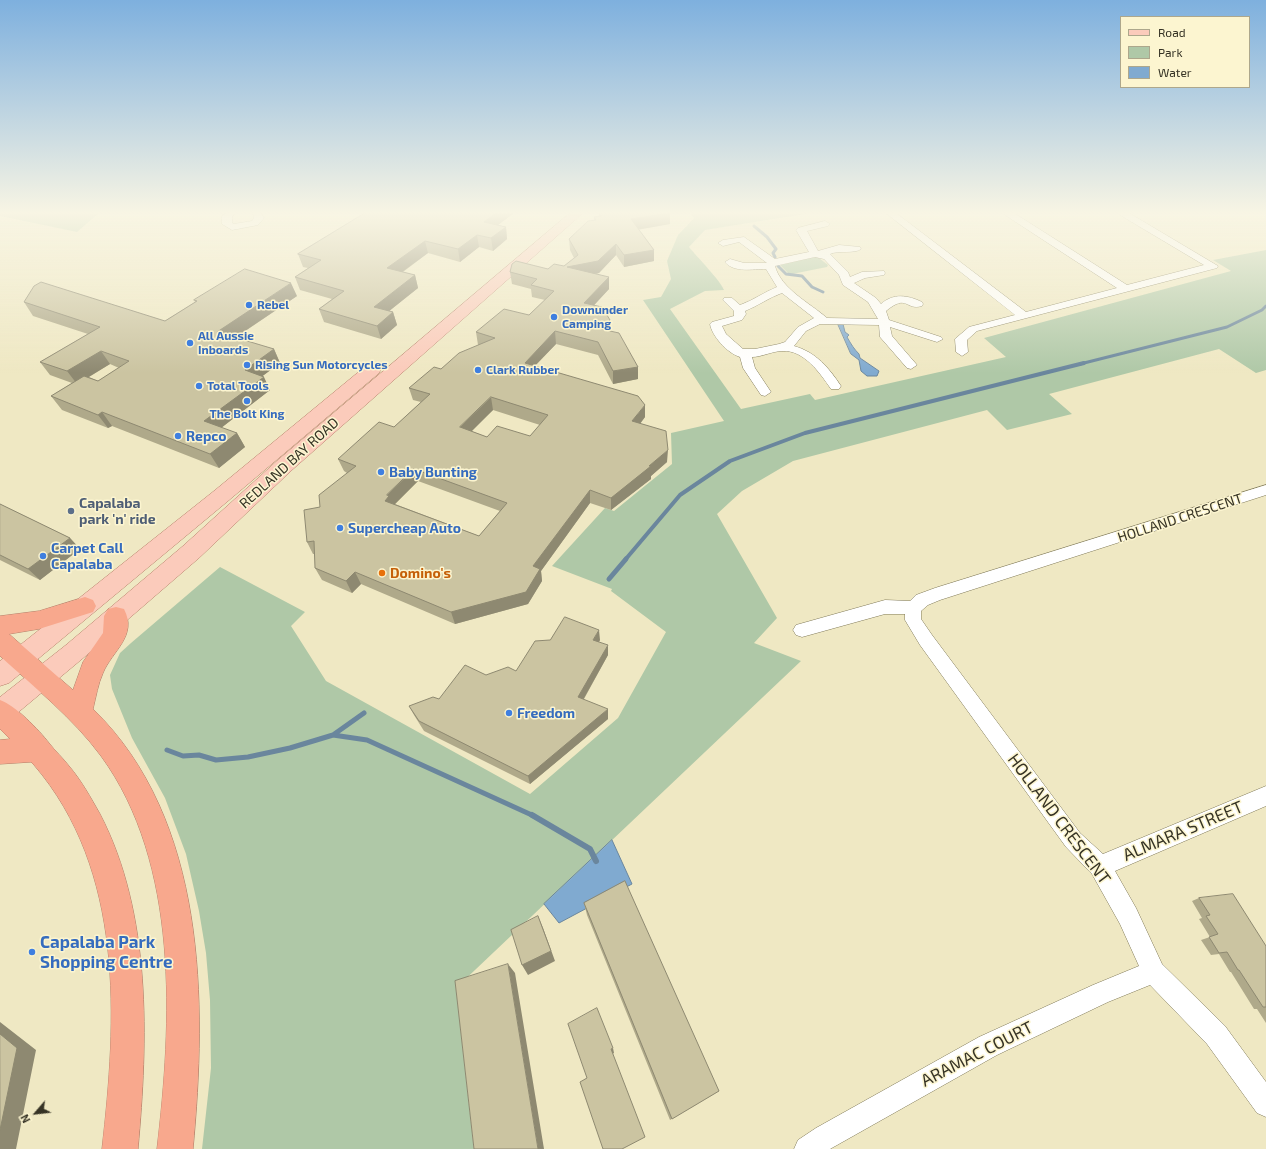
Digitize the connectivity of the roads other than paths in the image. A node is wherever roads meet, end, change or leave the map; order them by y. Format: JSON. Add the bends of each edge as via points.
{"nodes":[{"id":1,"x":499,"y":267,"type":"edge"},
{"id":2,"x":511,"y":267,"type":"edge"},
{"id":3,"x":773,"y":267,"type":"edge"},
{"id":4,"x":838,"y":267,"type":"edge"},
{"id":5,"x":960,"y":267,"type":"edge"},
{"id":6,"x":1091,"y":267,"type":"edge"},
{"id":7,"x":1210,"y":267,"type":"edge"},
{"id":8,"x":842,"y":271,"type":"junction"},
{"id":9,"x":880,"y":273,"type":"dead end"},
{"id":10,"x":862,"y":275,"type":"junction"},
{"id":11,"x":847,"y":283,"type":"junction"},
{"id":12,"x":783,"y":288,"type":"junction"},
{"id":13,"x":1124,"y":288,"type":"junction"},
{"id":14,"x":728,"y":300,"type":"dead end"},
{"id":15,"x":872,"y":300,"type":"junction"},
{"id":16,"x":889,"y":302,"type":"junction"},
{"id":17,"x":918,"y":304,"type":"dead end"},
{"id":18,"x":739,"y":310,"type":"junction"},
{"id":19,"x":880,"y":310,"type":"junction"},
{"id":20,"x":1024,"y":316,"type":"junction"},
{"id":21,"x":824,"y":321,"type":"junction"},
{"id":22,"x":883,"y":322,"type":"junction"},
{"id":23,"x":937,"y":339,"type":"dead end"},
{"id":24,"x":783,"y":347,"type":"junction"},
{"id":25,"x":962,"y":352,"type":"dead end"},
{"id":26,"x":745,"y":354,"type":"junction"},
{"id":27,"x":911,"y":365,"type":"dead end"},
{"id":28,"x":373,"y":379,"type":"junction"},
{"id":29,"x":835,"y":386,"type":"dead end"},
{"id":30,"x":765,"y":392,"type":"dead end"},
{"id":31,"x":1266,"y":490,"type":"edge"},
{"id":32,"x":85,"y":606,"type":"junction"},
{"id":33,"x":913,"y":608,"type":"junction"},
{"id":34,"x":116,"y":616,"type":"junction"},
{"id":35,"x":0,"y":626,"type":"edge"},
{"id":36,"x":802,"y":630,"type":"dead end"},
{"id":37,"x":0,"y":641,"type":"edge"},
{"id":38,"x":20,"y":659,"type":"junction"},
{"id":39,"x":0,"y":675,"type":"edge"},
{"id":40,"x":42,"y":678,"type":"junction"},
{"id":41,"x":0,"y":712,"type":"edge"},
{"id":42,"x":79,"y":712,"type":"junction"},
{"id":43,"x":38,"y":749,"type":"junction"},
{"id":44,"x":0,"y":752,"type":"edge"},
{"id":45,"x":1266,"y":796,"type":"edge"},
{"id":46,"x":1100,"y":866,"type":"junction"},
{"id":47,"x":1154,"y":972,"type":"junction"},
{"id":48,"x":1266,"y":1104,"type":"edge"},
{"id":49,"x":120,"y":1149,"type":"edge"},
{"id":50,"x":175,"y":1149,"type":"edge"},
{"id":51,"x":807,"y":1149,"type":"edge"}],
"edges":[{"from":1,"to":28,"type":"main road","name":"REDLAND BAY ROAD"},
{"from":2,"to":28,"type":"main road","name":"REDLAND BAY ROAD"},
{"from":3,"to":12,"type":"street"},
{"from":4,"to":8,"type":"street"},
{"from":5,"to":20,"type":"street"},
{"from":6,"to":13,"type":"street"},
{"from":7,"to":13,"type":"street"},
{"from":8,"to":10,"type":"street"},
{"from":8,"to":11,"type":"street"},
{"from":9,"to":10,"type":"street"},
{"from":10,"to":11,"type":"street"},
{"from":11,"to":15,"type":"street"},
{"from":12,"to":18,"type":"street"},
{"from":12,"to":21,"type":"street"},
{"from":13,"to":20,"type":"street"},
{"from":14,"to":18,"type":"street"},
{"from":15,"to":16,"type":"street"},
{"from":15,"to":19,"type":"street"},
{"from":16,"to":17,"type":"street","via":[[909,299]]},
{"from":16,"to":19,"type":"street"},
{"from":18,"to":26,"type":"street","via":[[738,318],[719,322],[716,327],[735,349]]},
{"from":19,"to":22,"type":"street"},
{"from":20,"to":25,"type":"street","via":[[974,329],[961,339]]},
{"from":21,"to":22,"type":"street"},
{"from":21,"to":24,"type":"street","via":[[818,321],[802,329]]},
{"from":22,"to":23,"type":"street"},
{"from":22,"to":27,"type":"street","via":[[886,337]]},
{"from":24,"to":26,"type":"street"},
{"from":24,"to":29,"type":"street","via":[[803,352],[811,358]]},
{"from":26,"to":30,"type":"street","via":[[749,368]]},
{"from":28,"to":32,"type":"main road","name":"REDLAND BAY ROAD"},
{"from":28,"to":34,"type":"main road","name":"REDLAND BAY ROAD","via":[[197,547]]},
{"from":31,"to":33,"type":"street","name":"HOLLAND CRESCENT","via":[[935,595],[922,600]]},
{"from":32,"to":35,"type":"highway","via":[[39,620]]},
{"from":32,"to":38,"type":"main road","name":"REDLAND BAY ROAD"},
{"from":33,"to":36,"type":"street","via":[[885,607]]},
{"from":33,"to":46,"type":"street","name":"HOLLAND CRESCENT","via":[[913,620],[926,640],[1073,840]]},
{"from":34,"to":40,"type":"main road","name":"REDLAND BAY ROAD"},
{"from":34,"to":42,"type":"highway","via":[[115,636],[92,669]]},
{"from":37,"to":38,"type":"highway"},
{"from":38,"to":39,"type":"main road","name":"REDLAND BAY ROAD"},
{"from":38,"to":40,"type":"highway"},
{"from":40,"to":41,"type":"main road","name":"REDLAND BAY ROAD"},
{"from":40,"to":42,"type":"highway"},
{"from":41,"to":43,"type":"highway"},
{"from":42,"to":50,"type":"highway","via":[[112,750],[131,779],[146,809],[169,883],[177,921],[183,1021],[183,1070]]},
{"from":43,"to":44,"type":"highway"},
{"from":43,"to":49,"type":"highway","via":[[80,806],[102,856],[117,911],[127,985],[125,1106]]},
{"from":45,"to":46,"type":"street","name":"ALMARA STREET"},
{"from":46,"to":47,"type":"street","name":"HOLLAND CRESCENT","via":[[1128,916]]},
{"from":47,"to":48,"type":"street","name":"HOLLAND CRESCENT","via":[[1216,1035]]},
{"from":47,"to":51,"type":"street","name":"ARAMAC COURT","via":[[1101,993],[988,1046]]}]}
